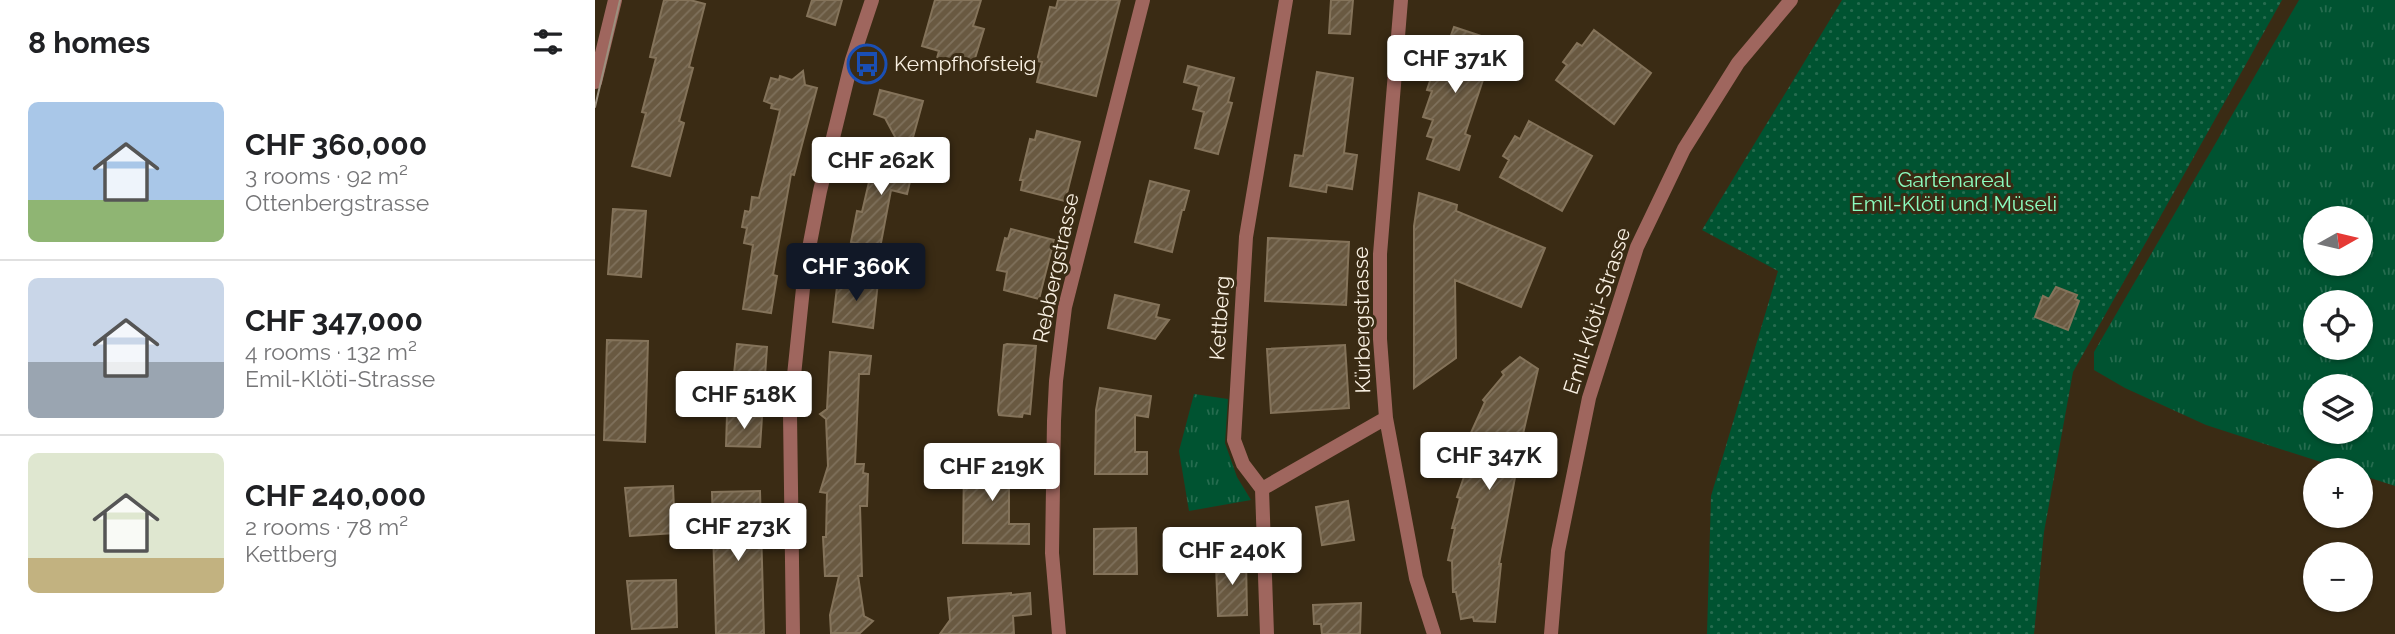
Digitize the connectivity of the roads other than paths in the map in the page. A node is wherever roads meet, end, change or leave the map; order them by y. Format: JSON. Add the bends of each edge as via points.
{"nodes":[{"id":1,"x":615,"y":0,"type":"edge"},
{"id":2,"x":871,"y":0,"type":"edge"},
{"id":3,"x":1143,"y":0,"type":"edge"},
{"id":4,"x":1286,"y":0,"type":"edge"},
{"id":5,"x":1401,"y":0,"type":"edge"},
{"id":6,"x":1791,"y":0,"type":"edge"},
{"id":7,"x":595,"y":82,"type":"edge"},
{"id":8,"x":1386,"y":418,"type":"junction"},
{"id":9,"x":1262,"y":489,"type":"junction"},
{"id":10,"x":793,"y":634,"type":"edge"},
{"id":11,"x":1059,"y":634,"type":"edge"},
{"id":12,"x":1267,"y":634,"type":"edge"},
{"id":13,"x":1434,"y":634,"type":"edge"},
{"id":14,"x":1551,"y":634,"type":"edge"}],
"edges":[{"from":1,"to":7,"type":"street"},
{"from":2,"to":10,"type":"street","via":[[852,60],[805,268],[790,414]]},
{"from":3,"to":11,"type":"street","name":"Rebbergstrasse","via":[[1064,318],[1056,381],[1052,527]]},
{"from":4,"to":9,"type":"street","name":"Kettberg","via":[[1246,237],[1235,411],[1234,440],[1243,464]]},
{"from":5,"to":8,"type":"street","name":"Kürbergstrasse","via":[[1380,254]]},
{"from":6,"to":14,"type":"street","name":"Emil-Klöti-Strasse","via":[[1738,63],[1684,149],[1637,247],[1589,398],[1558,551]]},
{"from":8,"to":9,"type":"street"},
{"from":8,"to":13,"type":"street","name":"Kürbergstrasse","via":[[1416,578]]},
{"from":9,"to":12,"type":"street"}]}
